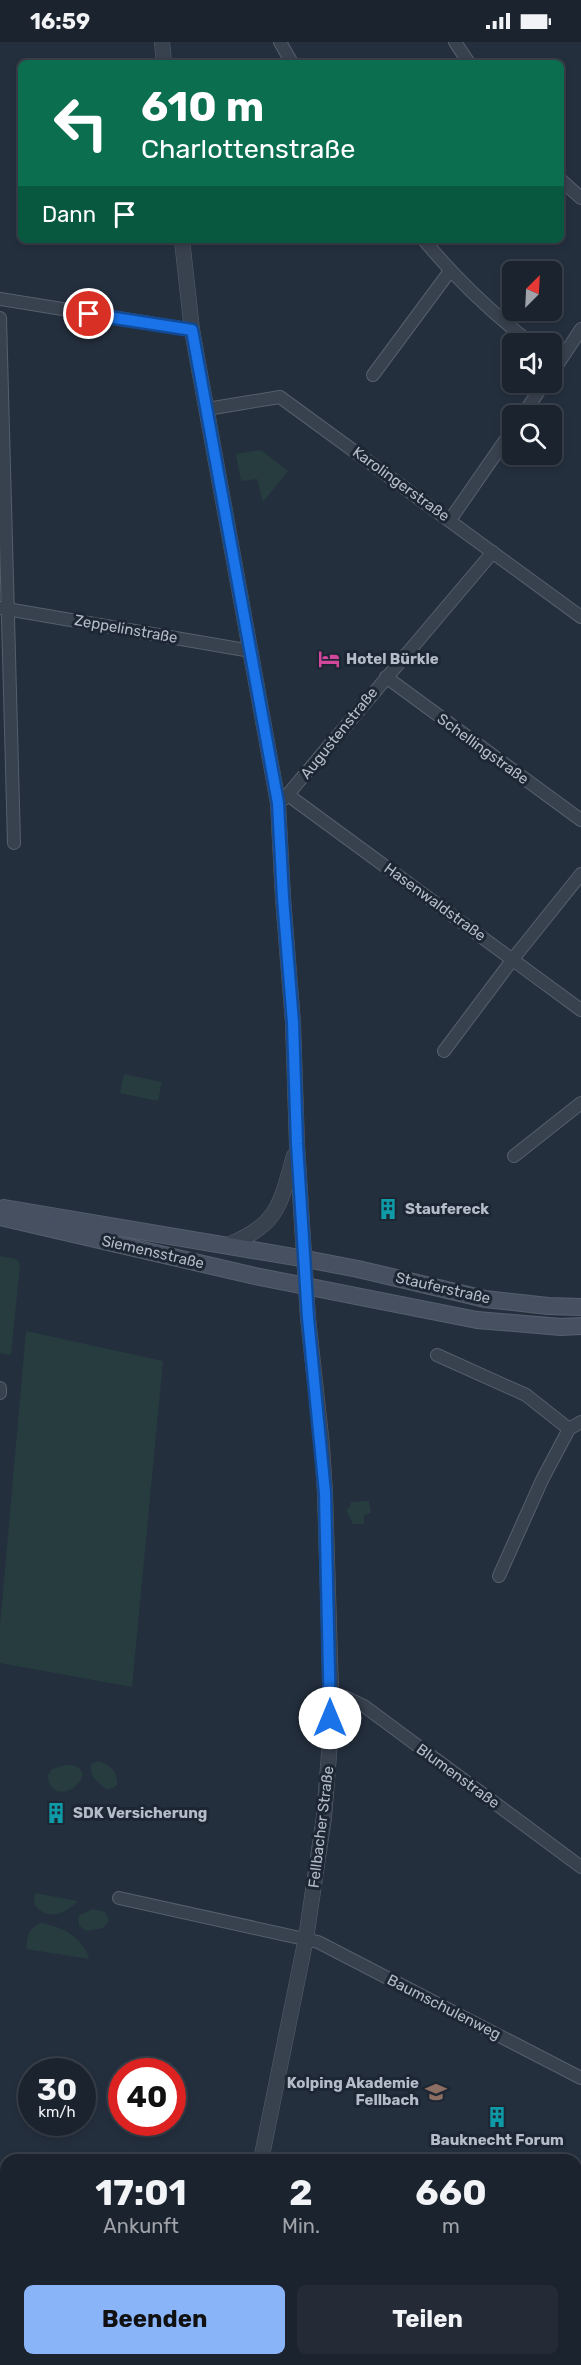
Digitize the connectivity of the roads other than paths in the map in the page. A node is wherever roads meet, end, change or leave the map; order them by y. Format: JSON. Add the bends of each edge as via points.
{"nodes":[{"id":1,"x":162,"y":42,"type":"edge"},
{"id":2,"x":280,"y":42,"type":"edge"},
{"id":3,"x":455,"y":42,"type":"edge"},
{"id":4,"x":164,"y":60,"type":"edge"},
{"id":5,"x":290,"y":60,"type":"edge"},
{"id":6,"x":467,"y":60,"type":"edge"},
{"id":7,"x":564,"y":183,"type":"edge"},
{"id":8,"x":581,"y":198,"type":"edge"},
{"id":9,"x":182,"y":243,"type":"edge"},
{"id":10,"x":426,"y":243,"type":"edge"},
{"id":11,"x":450,"y":272,"type":"junction"},
{"id":12,"x":0,"y":299,"type":"edge"},
{"id":13,"x":0,"y":318,"type":"edge"},
{"id":14,"x":581,"y":329,"type":"edge"},
{"id":15,"x":192,"y":330,"type":"junction"},
{"id":16,"x":518,"y":333,"type":"edge"},
{"id":17,"x":562,"y":354,"type":"edge"},
{"id":18,"x":373,"y":375,"type":"dead end"},
{"id":19,"x":207,"y":409,"type":"junction"},
{"id":20,"x":502,"y":445,"type":"edge"},
{"id":21,"x":1,"y":467,"type":"edge"},
{"id":22,"x":450,"y":520,"type":"junction"},
{"id":23,"x":493,"y":552,"type":"junction"},
{"id":24,"x":4,"y":609,"type":"edge"},
{"id":25,"x":581,"y":617,"type":"edge"},
{"id":26,"x":251,"y":651,"type":"junction"},
{"id":27,"x":386,"y":677,"type":"junction"},
{"id":28,"x":283,"y":799,"type":"junction"},
{"id":29,"x":581,"y":820,"type":"edge"},
{"id":30,"x":14,"y":843,"type":"dead end"},
{"id":31,"x":581,"y":874,"type":"edge"},
{"id":32,"x":513,"y":959,"type":"junction"},
{"id":33,"x":581,"y":1010,"type":"edge"},
{"id":34,"x":444,"y":1051,"type":"dead end"},
{"id":35,"x":581,"y":1103,"type":"edge"},
{"id":36,"x":297,"y":1144,"type":"junction"},
{"id":37,"x":514,"y":1156,"type":"dead end"},
{"id":38,"x":0,"y":1208,"type":"edge"},
{"id":39,"x":0,"y":1217,"type":"edge"},
{"id":40,"x":228,"y":1245,"type":"junction"},
{"id":41,"x":306,"y":1259,"type":"junction"},
{"id":42,"x":306,"y":1286,"type":"junction"},
{"id":43,"x":581,"y":1307,"type":"edge"},
{"id":44,"x":581,"y":1326,"type":"edge"},
{"id":45,"x":436,"y":1354,"type":"dead end"},
{"id":46,"x":0,"y":1388,"type":"edge"},
{"id":47,"x":0,"y":1393,"type":"edge"},
{"id":48,"x":581,"y":1422,"type":"edge"},
{"id":49,"x":569,"y":1429,"type":"junction"},
{"id":50,"x":499,"y":1576,"type":"dead end"},
{"id":51,"x":331,"y":1694,"type":"junction"},
{"id":52,"x":581,"y":1867,"type":"edge"},
{"id":53,"x":119,"y":1898,"type":"dead end"},
{"id":54,"x":306,"y":1938,"type":"junction"},
{"id":55,"x":581,"y":2078,"type":"edge"},
{"id":56,"x":262,"y":2154,"type":"edge"}],
"edges":[{"from":1,"to":4,"type":"street"},
{"from":2,"to":5,"type":"street"},
{"from":3,"to":6,"type":"street"},
{"from":7,"to":8,"type":"street"},
{"from":9,"to":15,"type":"street","name":"Fellbacher Straße"},
{"from":10,"to":11,"type":"street"},
{"from":11,"to":16,"type":"street"},
{"from":11,"to":18,"type":"street"},
{"from":12,"to":15,"type":"street"},
{"from":13,"to":21,"type":"street"},
{"from":14,"to":17,"type":"street"},
{"from":15,"to":19,"type":"street","name":"Fellbacher Straße"},
{"from":19,"to":22,"type":"street","name":"Karolingerstraße","via":[[280,397]]},
{"from":19,"to":26,"type":"street","name":"Fellbacher Straße"},
{"from":20,"to":22,"type":"street"},
{"from":21,"to":24,"type":"street"},
{"from":22,"to":23,"type":"street","name":"Karolingerstraße"},
{"from":23,"to":25,"type":"street","name":"Karolingerstraße"},
{"from":23,"to":27,"type":"street","name":"Augustenstraße"},
{"from":24,"to":26,"type":"street","name":"Zeppelinstraße"},
{"from":24,"to":30,"type":"street"},
{"from":26,"to":28,"type":"street","name":"Fellbacher Straße"},
{"from":27,"to":28,"type":"street","name":"Augustenstraße"},
{"from":27,"to":29,"type":"street","name":"Schellingstraße"},
{"from":28,"to":32,"type":"street","name":"Hasenwaldstraße"},
{"from":28,"to":36,"type":"street","name":"Fellbacher Straße","via":[[283,898]]},
{"from":31,"to":32,"type":"street"},
{"from":32,"to":33,"type":"street","name":"Hasenwaldstraße"},
{"from":32,"to":34,"type":"street"},
{"from":35,"to":37,"type":"street"},
{"from":36,"to":40,"type":"street","via":[[276,1212],[260,1230]]},
{"from":36,"to":41,"type":"street","name":"Fellbacher Straße"},
{"from":38,"to":40,"type":"main road","name":"Siemensstraße"},
{"from":39,"to":42,"type":"main road","name":"Siemensstraße"},
{"from":40,"to":41,"type":"main road","name":"Siemensstraße"},
{"from":41,"to":42,"type":"street","name":"Fellbacher Straße"},
{"from":41,"to":43,"type":"main road","name":"Stauferstraße","via":[[485,1299]]},
{"from":42,"to":44,"type":"main road","name":"Stauferstraße","via":[[477,1320]]},
{"from":42,"to":51,"type":"street","name":"Fellbacher Straße","via":[[322,1458]]},
{"from":45,"to":49,"type":"street","via":[[526,1395]]},
{"from":46,"to":47,"type":"street"},
{"from":48,"to":49,"type":"street"},
{"from":49,"to":50,"type":"street"},
{"from":51,"to":52,"type":"street","name":"Blumenstraße","via":[[364,1706]]},
{"from":51,"to":54,"type":"street","name":"Fellbacher Straße","via":[[324,1817]]},
{"from":53,"to":54,"type":"street","name":"Baumschulenweg"},
{"from":54,"to":55,"type":"street","name":"Baumschulenweg"},
{"from":54,"to":56,"type":"street","name":"Fellbacher Straße"}]}
